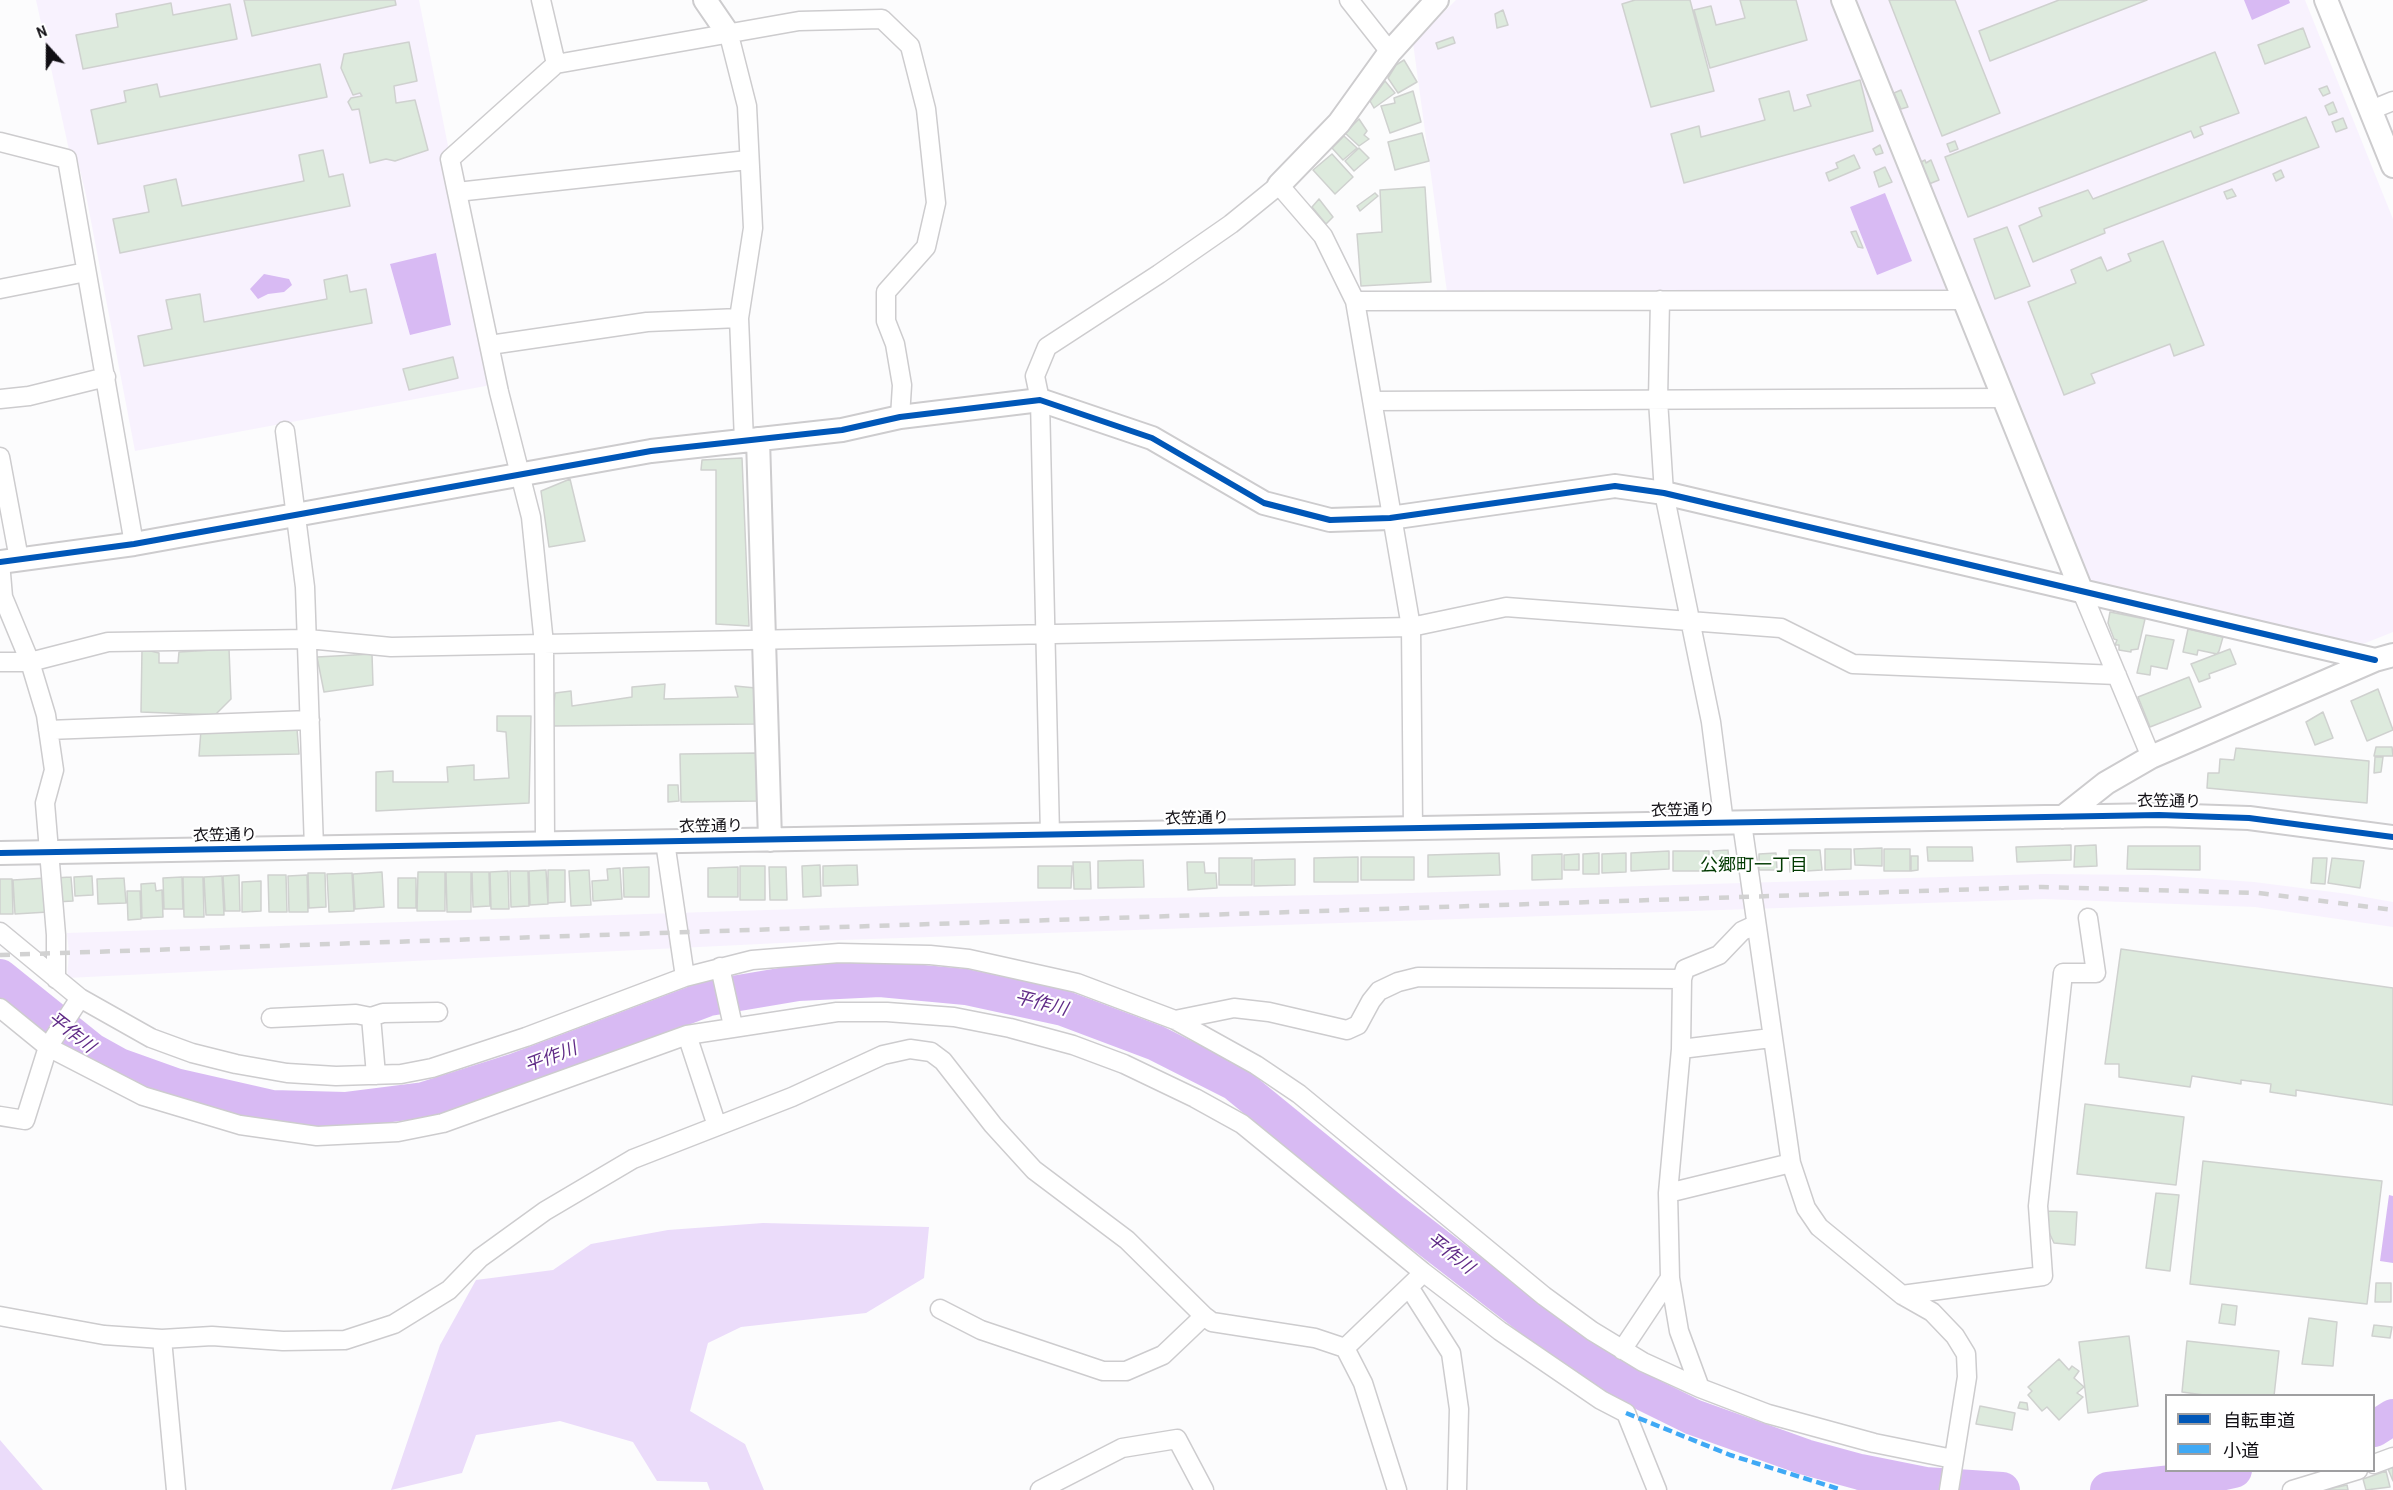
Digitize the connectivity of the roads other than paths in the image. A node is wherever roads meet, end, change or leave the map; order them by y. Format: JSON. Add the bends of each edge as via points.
{"nodes":[{"id":1,"x":541,"y":0,"type":"edge"},
{"id":2,"x":705,"y":0,"type":"edge"},
{"id":3,"x":1349,"y":0,"type":"edge"},
{"id":4,"x":1437,"y":0,"type":"edge"},
{"id":5,"x":1843,"y":0,"type":"edge"},
{"id":6,"x":2326,"y":0,"type":"edge"},
{"id":7,"x":729,"y":35,"type":"junction"},
{"id":8,"x":1390,"y":52,"type":"junction"},
{"id":9,"x":556,"y":64,"type":"junction"},
{"id":10,"x":2393,"y":102,"type":"edge"},
{"id":11,"x":2371,"y":110,"type":"junction"},
{"id":12,"x":0,"y":142,"type":"edge"},
{"id":13,"x":748,"y":160,"type":"junction"},
{"id":14,"x":2393,"y":166,"type":"edge"},
{"id":15,"x":1279,"y":185,"type":"junction"},
{"id":16,"x":457,"y":192,"type":"junction"},
{"id":17,"x":86,"y":272,"type":"junction"},
{"id":18,"x":0,"y":289,"type":"edge"},
{"id":19,"x":1660,"y":300,"type":"junction"},
{"id":20,"x":1965,"y":300,"type":"junction"},
{"id":21,"x":1355,"y":301,"type":"junction"},
{"id":22,"x":739,"y":318,"type":"junction"},
{"id":23,"x":490,"y":345,"type":"junction"},
{"id":24,"x":106,"y":377,"type":"junction"},
{"id":25,"x":2005,"y":398,"type":"junction"},
{"id":26,"x":0,"y":399,"type":"edge"},
{"id":27,"x":1040,"y":400,"type":"junction"},
{"id":28,"x":1658,"y":400,"type":"junction"},
{"id":29,"x":1372,"y":401,"type":"junction"},
{"id":30,"x":900,"y":417,"type":"junction"},
{"id":31,"x":285,"y":431,"type":"dead end"},
{"id":32,"x":751,"y":440,"type":"junction"},
{"id":33,"x":0,"y":458,"type":"edge"},
{"id":34,"x":520,"y":476,"type":"junction"},
{"id":35,"x":1664,"y":493,"type":"junction"},
{"id":36,"x":298,"y":516,"type":"junction"},
{"id":37,"x":1390,"y":518,"type":"junction"},
{"id":38,"x":134,"y":544,"type":"junction"},
{"id":39,"x":6,"y":561,"type":"edge"},
{"id":40,"x":2082,"y":592,"type":"junction"},
{"id":41,"x":1689,"y":621,"type":"junction"},
{"id":42,"x":1411,"y":627,"type":"junction"},
{"id":43,"x":1047,"y":635,"type":"junction"},
{"id":44,"x":308,"y":639,"type":"junction"},
{"id":45,"x":764,"y":642,"type":"junction"},
{"id":46,"x":544,"y":644,"type":"junction"},
{"id":47,"x":2384,"y":658,"type":"edge"},
{"id":48,"x":0,"y":662,"type":"edge"},
{"id":49,"x":30,"y":662,"type":"junction"},
{"id":50,"x":2117,"y":675,"type":"junction"},
{"id":51,"x":310,"y":720,"type":"junction"},
{"id":52,"x":48,"y":730,"type":"junction"},
{"id":53,"x":2151,"y":757,"type":"junction"},
{"id":54,"x":2063,"y":817,"type":"junction"},
{"id":55,"x":1733,"y":823,"type":"junction"},
{"id":56,"x":1413,"y":829,"type":"junction"},
{"id":57,"x":1050,"y":835,"type":"junction"},
{"id":58,"x":2393,"y":837,"type":"edge"},
{"id":59,"x":770,"y":840,"type":"junction"},
{"id":60,"x":665,"y":842,"type":"junction"},
{"id":61,"x":544,"y":843,"type":"junction"},
{"id":62,"x":314,"y":848,"type":"junction"},
{"id":63,"x":50,"y":852,"type":"junction"},
{"id":64,"x":0,"y":853,"type":"edge"},
{"id":65,"x":2088,"y":918,"type":"dead end"},
{"id":66,"x":1755,"y":925,"type":"junction"},
{"id":67,"x":0,"y":932,"type":"edge"},
{"id":68,"x":720,"y":969,"type":"junction"},
{"id":69,"x":685,"y":977,"type":"junction"},
{"id":70,"x":56,"y":979,"type":"junction"},
{"id":71,"x":1682,"y":979,"type":"junction"},
{"id":72,"x":78,"y":1002,"type":"junction"},
{"id":73,"x":0,"y":1008,"type":"edge"},
{"id":74,"x":438,"y":1012,"type":"dead end"},
{"id":75,"x":371,"y":1017,"type":"junction"},
{"id":76,"x":271,"y":1018,"type":"dead end"},
{"id":77,"x":1175,"y":1020,"type":"junction"},
{"id":78,"x":732,"y":1024,"type":"junction"},
{"id":79,"x":687,"y":1035,"type":"junction"},
{"id":80,"x":1772,"y":1038,"type":"junction"},
{"id":81,"x":50,"y":1044,"type":"junction"},
{"id":82,"x":1680,"y":1049,"type":"junction"},
{"id":83,"x":376,"y":1075,"type":"junction"},
{"id":84,"x":0,"y":1116,"type":"edge"},
{"id":85,"x":717,"y":1126,"type":"junction"},
{"id":86,"x":1791,"y":1163,"type":"junction"},
{"id":87,"x":1668,"y":1193,"type":"junction"},
{"id":88,"x":1423,"y":1272,"type":"junction"},
{"id":89,"x":1670,"y":1278,"type":"junction"},
{"id":90,"x":1409,"y":1287,"type":"junction"},
{"id":91,"x":1902,"y":1295,"type":"junction"},
{"id":92,"x":940,"y":1310,"type":"dead end"},
{"id":93,"x":0,"y":1316,"type":"edge"},
{"id":94,"x":1204,"y":1316,"type":"junction"},
{"id":95,"x":162,"y":1339,"type":"junction"},
{"id":96,"x":1345,"y":1348,"type":"junction"},
{"id":97,"x":1622,"y":1350,"type":"junction"},
{"id":98,"x":1700,"y":1388,"type":"junction"},
{"id":99,"x":2393,"y":1457,"type":"edge"},
{"id":100,"x":1953,"y":1459,"type":"junction"},
{"id":101,"x":2375,"y":1463,"type":"edge"},
{"id":102,"x":2351,"y":1472,"type":"edge"},
{"id":103,"x":177,"y":1490,"type":"edge"},
{"id":104,"x":1040,"y":1490,"type":"edge"},
{"id":105,"x":1204,"y":1490,"type":"edge"},
{"id":106,"x":1397,"y":1490,"type":"edge"},
{"id":107,"x":1457,"y":1490,"type":"edge"},
{"id":108,"x":1657,"y":1490,"type":"edge"},
{"id":109,"x":1949,"y":1490,"type":"edge"},
{"id":110,"x":2292,"y":1490,"type":"edge"}],
"edges":[{"from":1,"to":9,"type":"street"},
{"from":2,"to":7,"type":"street"},
{"from":3,"to":8,"type":"street"},
{"from":4,"to":8,"type":"street"},
{"from":5,"to":20,"type":"street"},
{"from":6,"to":11,"type":"street"},
{"from":7,"to":9,"type":"street"},
{"from":7,"to":13,"type":"street","via":[[747,106]]},
{"from":7,"to":30,"type":"street","via":[[799,21],[882,20],[910,46],[926,110],[936,203],[926,247],[886,292],[886,321],[895,344],[902,385]]},
{"from":8,"to":15,"type":"street","via":[[1339,123]]},
{"from":9,"to":16,"type":"street","via":[[450,159]]},
{"from":10,"to":11,"type":"street"},
{"from":11,"to":14,"type":"street"},
{"from":12,"to":17,"type":"street","via":[[67,159]]},
{"from":13,"to":16,"type":"street"},
{"from":13,"to":22,"type":"street","via":[[753,228]]},
{"from":15,"to":21,"type":"street","via":[[1323,236]]},
{"from":15,"to":27,"type":"street","via":[[1231,224],[1047,347],[1035,376]]},
{"from":16,"to":23,"type":"street"},
{"from":17,"to":18,"type":"street"},
{"from":17,"to":24,"type":"street"},
{"from":19,"to":20,"type":"street"},
{"from":19,"to":21,"type":"street"},
{"from":19,"to":28,"type":"street"},
{"from":20,"to":25,"type":"street"},
{"from":21,"to":29,"type":"street"},
{"from":22,"to":23,"type":"street","via":[[647,322]]},
{"from":22,"to":32,"type":"street"},
{"from":23,"to":34,"type":"street"},
{"from":24,"to":26,"type":"street"},
{"from":24,"to":38,"type":"street"},
{"from":25,"to":28,"type":"street"},
{"from":25,"to":40,"type":"street"},
{"from":27,"to":30,"type":"street"},
{"from":27,"to":37,"type":"street","via":[[1152,438],[1264,503],[1330,519]]},
{"from":27,"to":43,"type":"street"},
{"from":28,"to":29,"type":"street"},
{"from":28,"to":35,"type":"street"},
{"from":29,"to":37,"type":"street"},
{"from":30,"to":32,"type":"street","via":[[842,430]]},
{"from":31,"to":36,"type":"street"},
{"from":32,"to":34,"type":"street","via":[[651,451]]},
{"from":32,"to":45,"type":"street"},
{"from":33,"to":39,"type":"street"},
{"from":34,"to":36,"type":"street"},
{"from":34,"to":46,"type":"street","via":[[531,517]]},
{"from":35,"to":37,"type":"street","via":[[1615,486]]},
{"from":35,"to":40,"type":"street"},
{"from":35,"to":41,"type":"street"},
{"from":36,"to":38,"type":"street"},
{"from":36,"to":44,"type":"street"},
{"from":37,"to":42,"type":"street"},
{"from":38,"to":39,"type":"street"},
{"from":39,"to":49,"type":"street","via":[[3,597]]},
{"from":40,"to":47,"type":"street"},
{"from":40,"to":50,"type":"street"},
{"from":41,"to":42,"type":"street","via":[[1506,607]]},
{"from":41,"to":50,"type":"street","via":[[1781,628],[1853,664]]},
{"from":41,"to":55,"type":"street"},
{"from":42,"to":43,"type":"street"},
{"from":42,"to":56,"type":"street"},
{"from":43,"to":45,"type":"street"},
{"from":43,"to":57,"type":"street"},
{"from":44,"to":46,"type":"street","via":[[391,647]]},
{"from":44,"to":49,"type":"street","via":[[108,642]]},
{"from":44,"to":51,"type":"street"},
{"from":45,"to":46,"type":"street"},
{"from":45,"to":59,"type":"street"},
{"from":46,"to":61,"type":"street"},
{"from":47,"to":53,"type":"street"},
{"from":48,"to":49,"type":"street"},
{"from":49,"to":52,"type":"street"},
{"from":50,"to":53,"type":"street"},
{"from":51,"to":52,"type":"street"},
{"from":51,"to":62,"type":"street"},
{"from":52,"to":63,"type":"street","via":[[54,770],[45,803]]},
{"from":53,"to":54,"type":"street","via":[[2106,783]]},
{"from":54,"to":55,"type":"street","name":"衣笠通り"},
{"from":54,"to":58,"type":"street","name":"衣笠通り","via":[[2249,818]]},
{"from":55,"to":56,"type":"street","name":"衣笠通り"},
{"from":55,"to":66,"type":"street"},
{"from":56,"to":57,"type":"street","name":"衣笠通り"},
{"from":57,"to":59,"type":"street","name":"衣笠通り"},
{"from":59,"to":60,"type":"street","name":"衣笠通り"},
{"from":60,"to":61,"type":"street","name":"衣笠通り"},
{"from":60,"to":69,"type":"street"},
{"from":61,"to":62,"type":"street","name":"衣笠通り"},
{"from":62,"to":63,"type":"street","name":"衣笠通り"},
{"from":63,"to":64,"type":"street","name":"衣笠通り"},
{"from":63,"to":70,"type":"street"},
{"from":65,"to":91,"type":"street","via":[[2096,973],[2063,973],[2038,1206],[2043,1276]]},
{"from":66,"to":71,"type":"street","via":[[1742,931],[1719,955],[1685,969]]},
{"from":66,"to":80,"type":"street"},
{"from":67,"to":70,"type":"street"},
{"from":68,"to":69,"type":"street"},
{"from":68,"to":77,"type":"street","via":[[752,960],[800,956],[930,955],[1077,982]]},
{"from":68,"to":78,"type":"street"},
{"from":69,"to":83,"type":"street","via":[[467,1058],[432,1068]]},
{"from":70,"to":72,"type":"street"},
{"from":71,"to":77,"type":"street","via":[[1418,977],[1379,992],[1358,1025],[1347,1029],[1234,1008]]},
{"from":71,"to":82,"type":"street"},
{"from":72,"to":81,"type":"street"},
{"from":72,"to":83,"type":"street","via":[[151,1038],[192,1053],[287,1073]]},
{"from":73,"to":81,"type":"street"},
{"from":74,"to":75,"type":"street","via":[[383,1013]]},
{"from":75,"to":76,"type":"street","via":[[356,1014]]},
{"from":75,"to":83,"type":"street"},
{"from":77,"to":97,"type":"street","via":[[1299,1094],[1544,1296]]},
{"from":78,"to":79,"type":"street"},
{"from":78,"to":88,"type":"street","via":[[779,1023],[837,1012],[887,1012],[954,1017],[1073,1045],[1175,1088],[1242,1124]]},
{"from":79,"to":81,"type":"street","via":[[443,1123],[398,1132],[317,1136],[240,1125],[143,1096]]},
{"from":79,"to":85,"type":"street"},
{"from":80,"to":82,"type":"street"},
{"from":80,"to":86,"type":"street"},
{"from":81,"to":84,"type":"street","via":[[25,1120]]},
{"from":82,"to":87,"type":"street"},
{"from":85,"to":94,"type":"street","via":[[883,1055],[910,1049],[931,1052],[943,1061],[1034,1170],[1128,1240]]},
{"from":85,"to":95,"type":"street","via":[[633,1159],[585,1185],[480,1258],[449,1290],[394,1324],[345,1340],[212,1336]]},
{"from":86,"to":87,"type":"street"},
{"from":86,"to":91,"type":"street","via":[[1806,1208],[1819,1227]]},
{"from":87,"to":89,"type":"street"},
{"from":88,"to":90,"type":"street"},
{"from":88,"to":108,"type":"street","via":[[1500,1331],[1626,1413]]},
{"from":89,"to":97,"type":"street"},
{"from":89,"to":98,"type":"street","via":[[1679,1330]]},
{"from":90,"to":96,"type":"street"},
{"from":90,"to":107,"type":"street","via":[[1451,1353],[1459,1409]]},
{"from":91,"to":100,"type":"street","via":[[1932,1312],[1966,1354],[1967,1377]]},
{"from":92,"to":94,"type":"street","via":[[981,1330],[1103,1371],[1125,1371],[1163,1355]]},
{"from":93,"to":95,"type":"street","via":[[104,1335]]},
{"from":94,"to":96,"type":"street","via":[[1212,1322],[1315,1338]]},
{"from":95,"to":103,"type":"street"},
{"from":96,"to":106,"type":"street","via":[[1363,1383]]},
{"from":97,"to":98,"type":"street"},
{"from":98,"to":100,"type":"street","via":[[1779,1417]]},
{"from":99,"to":101,"type":"street"},
{"from":100,"to":109,"type":"street"},
{"from":102,"to":110,"type":"street"},
{"from":104,"to":105,"type":"street","via":[[1122,1448],[1177,1439]]}]}
